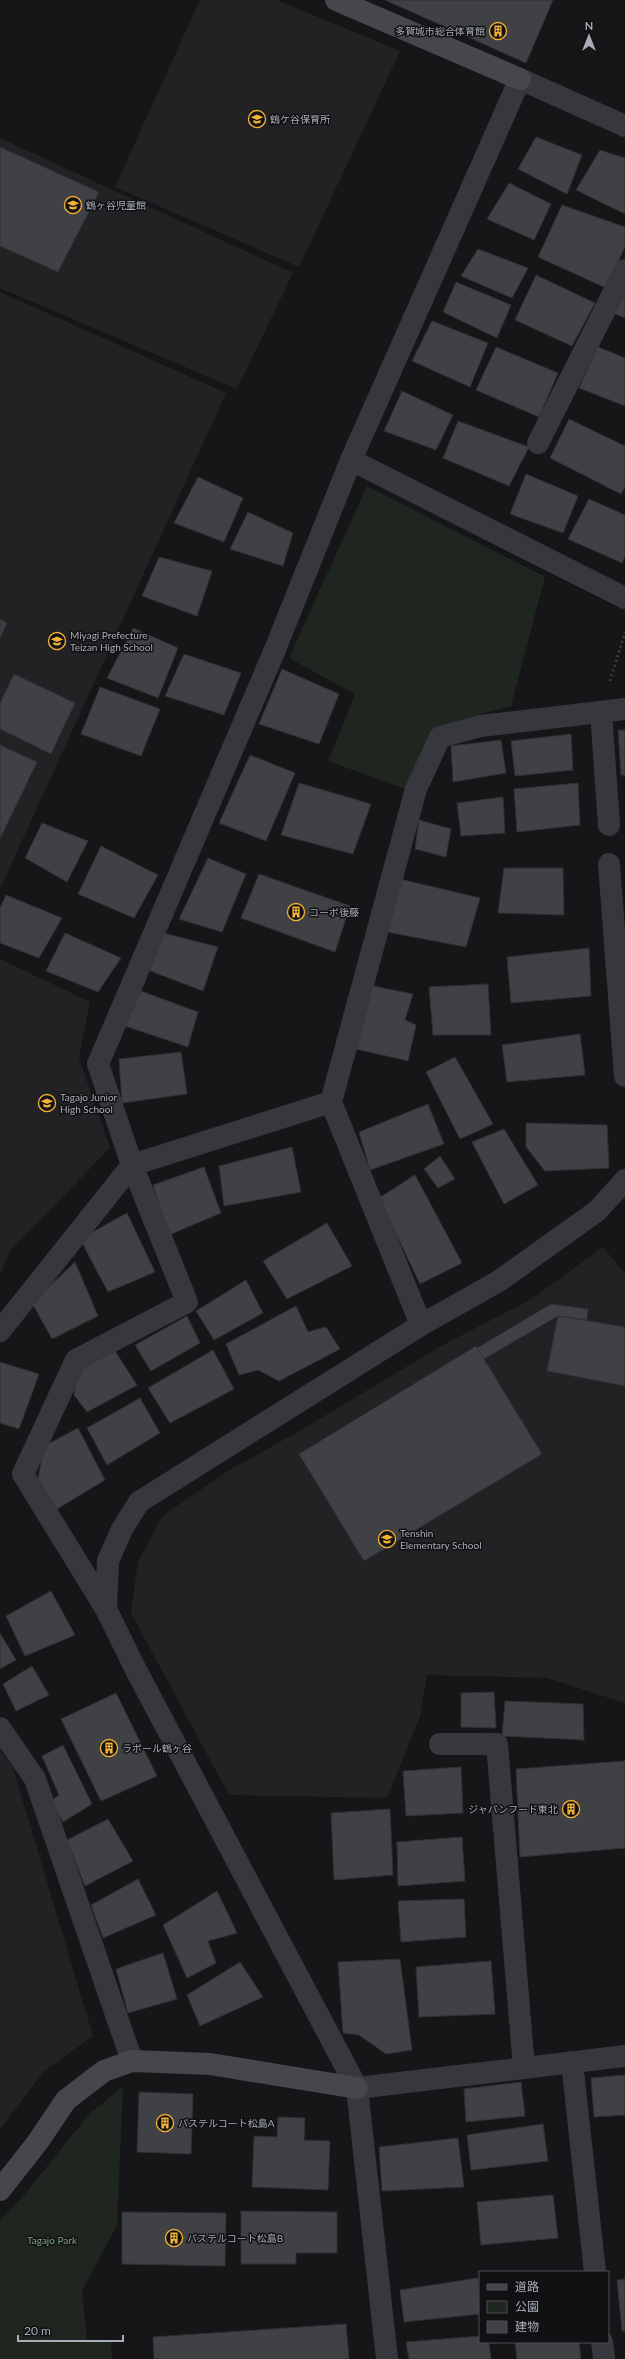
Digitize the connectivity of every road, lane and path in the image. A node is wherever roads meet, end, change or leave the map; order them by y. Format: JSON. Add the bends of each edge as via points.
{"nodes":[{"id":1,"x":336,"y":0,"type":"edge"},
{"id":2,"x":520,"y":79,"type":"junction"},
{"id":3,"x":625,"y":126,"type":"edge"},
{"id":4,"x":625,"y":270,"type":"edge"},
{"id":5,"x":538,"y":443,"type":"dead end"},
{"id":6,"x":351,"y":460,"type":"junction"},
{"id":7,"x":625,"y":598,"type":"edge"},
{"id":8,"x":625,"y":632,"type":"edge"},
{"id":9,"x":625,"y":709,"type":"edge"},
{"id":10,"x":601,"y":712,"type":"junction"},
{"id":11,"x":609,"y":825,"type":"dead end"},
{"id":12,"x":609,"y":864,"type":"dead end"},
{"id":13,"x":625,"y":1076,"type":"edge"},
{"id":14,"x":331,"y":1102,"type":"junction"},
{"id":15,"x":132,"y":1165,"type":"junction"},
{"id":16,"x":625,"y":1180,"type":"edge"},
{"id":17,"x":421,"y":1325,"type":"junction"},
{"id":18,"x":0,"y":1331,"type":"edge"},
{"id":19,"x":106,"y":1609,"type":"junction"},
{"id":20,"x":0,"y":1728,"type":"edge"},
{"id":21,"x":440,"y":1744,"type":"dead end"},
{"id":22,"x":625,"y":2056,"type":"edge"},
{"id":23,"x":132,"y":2061,"type":"junction"},
{"id":24,"x":572,"y":2062,"type":"junction"},
{"id":25,"x":524,"y":2068,"type":"junction"},
{"id":26,"x":357,"y":2088,"type":"junction"},
{"id":27,"x":0,"y":2190,"type":"edge"},
{"id":28,"x":594,"y":2271,"type":"edge"},
{"id":29,"x":602,"y":2343,"type":"edge"},
{"id":30,"x":387,"y":2359,"type":"edge"},
{"id":31,"x":604,"y":2359,"type":"edge"}],
"edges":[{"from":1,"to":2,"type":"street"},
{"from":2,"to":3,"type":"street"},
{"from":2,"to":6,"type":"street"},
{"from":4,"to":5,"type":"street"},
{"from":6,"to":7,"type":"street"},
{"from":6,"to":15,"type":"street","via":[[271,659],[98,1064]]},
{"from":8,"to":10,"type":"path"},
{"from":9,"to":10,"type":"street"},
{"from":10,"to":11,"type":"street"},
{"from":10,"to":14,"type":"street","via":[[481,726],[440,737],[416,790]]},
{"from":12,"to":13,"type":"street"},
{"from":14,"to":15,"type":"street"},
{"from":14,"to":17,"type":"street"},
{"from":15,"to":18,"type":"street"},
{"from":15,"to":19,"type":"street","via":[[186,1302],[76,1360],[23,1474]]},
{"from":16,"to":17,"type":"street","via":[[597,1211],[498,1281]]},
{"from":17,"to":19,"type":"street","via":[[139,1502],[122,1529],[108,1561]]},
{"from":19,"to":26,"type":"street"},
{"from":20,"to":23,"type":"street","via":[[35,1779]]},
{"from":21,"to":25,"type":"street","via":[[497,1744]]},
{"from":22,"to":24,"type":"street"},
{"from":23,"to":26,"type":"street","via":[[210,2064]]},
{"from":23,"to":27,"type":"street","via":[[104,2071],[66,2100],[37,2143]]},
{"from":24,"to":25,"type":"street"},
{"from":24,"to":28,"type":"street"},
{"from":25,"to":26,"type":"street"},
{"from":26,"to":30,"type":"street"},
{"from":29,"to":31,"type":"street"}]}
